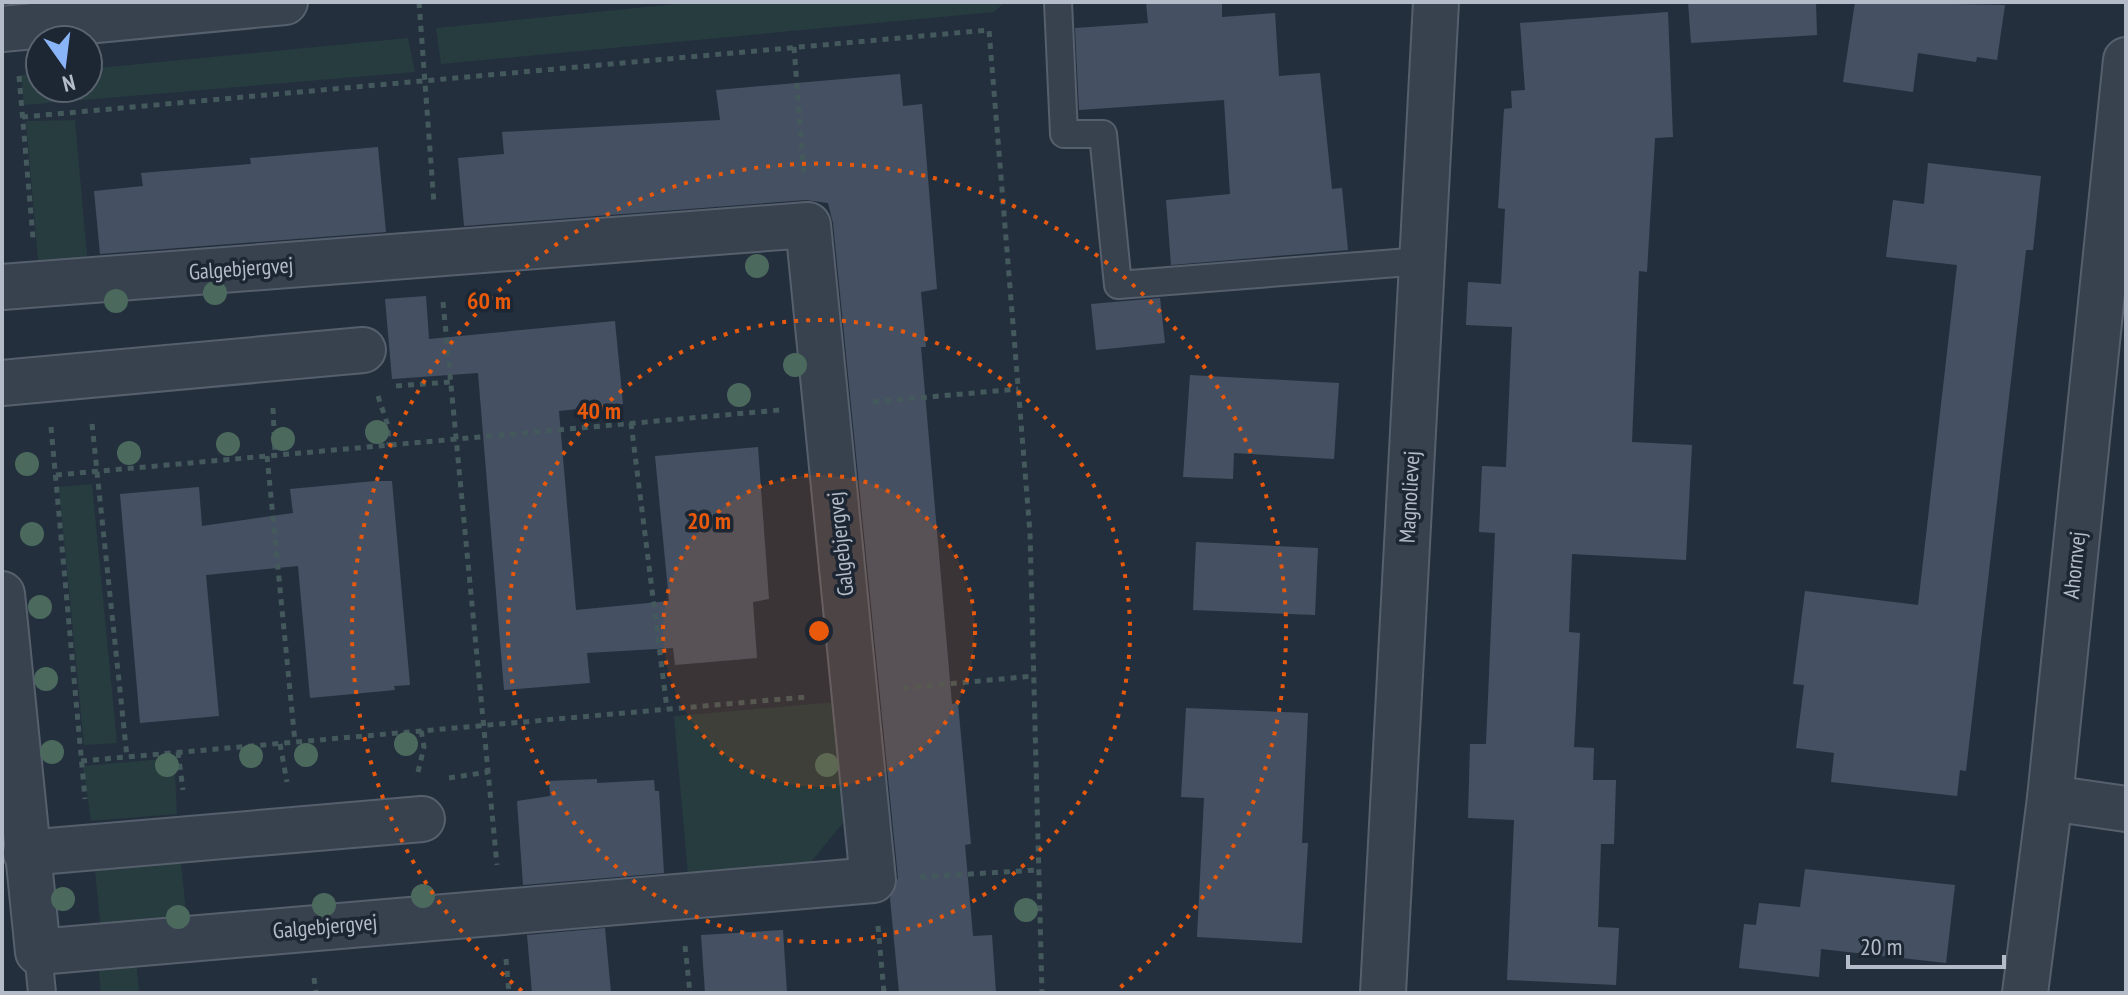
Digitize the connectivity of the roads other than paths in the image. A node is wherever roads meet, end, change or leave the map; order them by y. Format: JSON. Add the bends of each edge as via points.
{"nodes":[{"id":1,"x":279,"y":2,"type":"edge"},
{"id":2,"x":285,"y":2,"type":"edge"},
{"id":3,"x":1058,"y":2,"type":"edge"},
{"id":4,"x":1436,"y":2,"type":"edge"},
{"id":5,"x":8,"y":28,"type":"edge"},
{"id":6,"x":2126,"y":60,"type":"edge"},
{"id":7,"x":1422,"y":261,"type":"junction"},
{"id":8,"x":20,"y":285,"type":"edge"},
{"id":9,"x":2112,"y":334,"type":"edge"},
{"id":10,"x":363,"y":350,"type":"dead end"},
{"id":11,"x":2,"y":383,"type":"edge"},
{"id":12,"x":2,"y":594,"type":"edge"},
{"id":13,"x":2050,"y":798,"type":"junction"},
{"id":14,"x":418,"y":801,"type":"road end"},
{"id":15,"x":2126,"y":809,"type":"edge"},
{"id":16,"x":26,"y":853,"type":"junction"},
{"id":17,"x":40,"y":973,"type":"edge"},
{"id":18,"x":1383,"y":993,"type":"edge"},
{"id":19,"x":2025,"y":993,"type":"edge"}],
"edges":[{"from":1,"to":2,"type":"street"},
{"from":1,"to":5,"type":"street"},
{"from":3,"to":7,"type":"lane","via":[[1064,134],[1103,134],[1118,285]]},
{"from":4,"to":7,"type":"street","name":"Magnolievej"},
{"from":6,"to":9,"type":"street","name":"Ahornvej"},
{"from":7,"to":18,"type":"street","name":"Magnolievej"},
{"from":8,"to":17,"type":"street","name":"Galgebjergvej","via":[[808,225],[873,880],[501,910]]},
{"from":9,"to":13,"type":"street","name":"Ahornvej"},
{"from":10,"to":11,"type":"street"},
{"from":12,"to":16,"type":"street","name":"Galgebjergvej"},
{"from":13,"to":15,"type":"street"},
{"from":13,"to":19,"type":"street","name":"Ahornvej"},
{"from":14,"to":16,"type":"street","via":[[89,849]]},
{"from":16,"to":17,"type":"street","name":"Galgebjergvej"}]}
